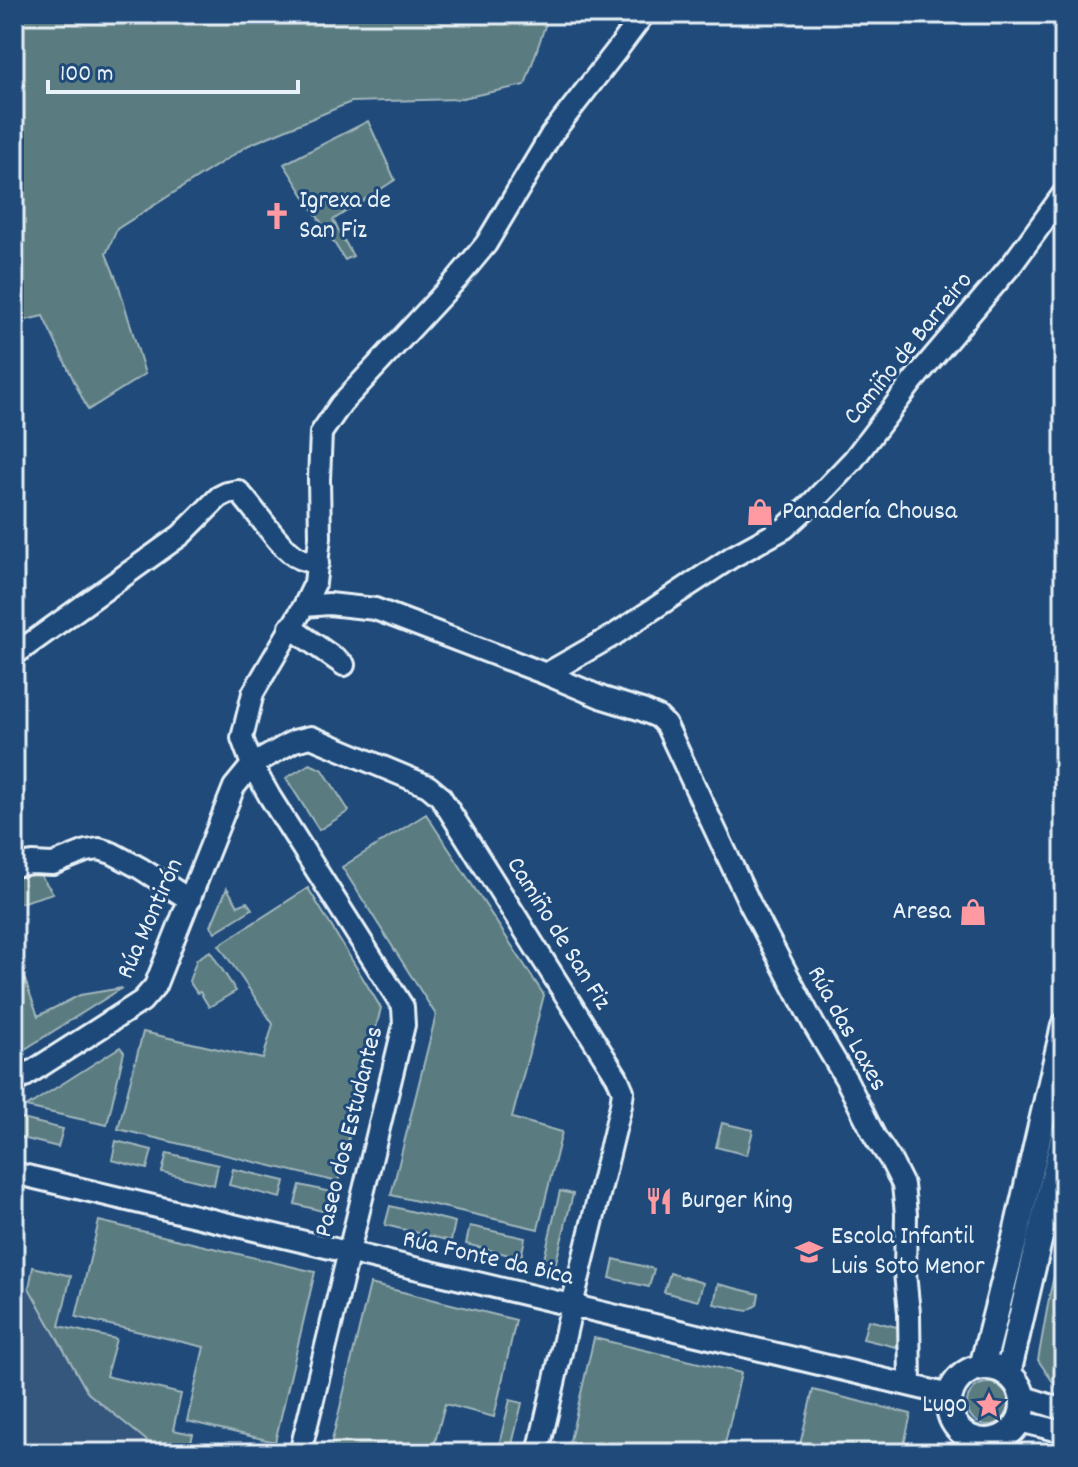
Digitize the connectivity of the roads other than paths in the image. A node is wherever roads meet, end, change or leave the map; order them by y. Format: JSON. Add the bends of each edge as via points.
{"nodes":[{"id":1,"x":644,"y":14,"type":"edge"},
{"id":2,"x":1064,"y":193,"type":"edge"},
{"id":3,"x":318,"y":563,"type":"junction"},
{"id":4,"x":304,"y":606,"type":"junction"},
{"id":5,"x":290,"y":627,"type":"junction"},
{"id":6,"x":14,"y":655,"type":"edge"},
{"id":7,"x":344,"y":665,"type":"dead end"},
{"id":8,"x":546,"y":674,"type":"junction"},
{"id":9,"x":252,"y":765,"type":"junction"},
{"id":10,"x":14,"y":866,"type":"edge"},
{"id":11,"x":190,"y":900,"type":"junction"},
{"id":12,"x":1064,"y":1026,"type":"edge"},
{"id":13,"x":14,"y":1083,"type":"edge"},
{"id":14,"x":1064,"y":1134,"type":"edge"},
{"id":15,"x":14,"y":1173,"type":"edge"},
{"id":16,"x":348,"y":1252,"type":"junction"},
{"id":17,"x":572,"y":1305,"type":"junction"},
{"id":18,"x":982,"y":1367,"type":"junction"},
{"id":19,"x":1008,"y":1374,"type":"junction"},
{"id":20,"x":910,"y":1385,"type":"junction"},
{"id":21,"x":950,"y":1395,"type":"junction"},
{"id":22,"x":1022,"y":1396,"type":"junction"},
{"id":23,"x":1064,"y":1410,"type":"edge"},
{"id":24,"x":1019,"y":1421,"type":"junction"},
{"id":25,"x":1064,"y":1432,"type":"edge"},
{"id":26,"x":964,"y":1444,"type":"edge"},
{"id":27,"x":991,"y":1447,"type":"edge"},
{"id":28,"x":300,"y":1453,"type":"edge"},
{"id":29,"x":538,"y":1453,"type":"edge"}],
"edges":[{"from":1,"to":3,"type":"street","via":[[551,135],[486,244],[341,404],[321,433]]},
{"from":2,"to":8,"type":"street","name":"Camiño de Barreiro","via":[[853,460],[810,505],[785,528]]},
{"from":3,"to":4,"type":"street"},
{"from":3,"to":6,"type":"street","via":[[287,551],[238,491],[227,493],[181,535]]},
{"from":4,"to":5,"type":"street"},
{"from":4,"to":8,"type":"street","via":[[375,609]]},
{"from":5,"to":7,"type":"street"},
{"from":5,"to":9,"type":"street","via":[[253,693],[242,738]]},
{"from":8,"to":20,"type":"street","name":"Rúa das Laxes","via":[[658,717],[666,725],[750,904],[890,1159],[903,1185],[906,1214]]},
{"from":9,"to":11,"type":"street","name":"Rúa Montirón","via":[[234,787]]},
{"from":9,"to":16,"type":"street","name":"Paseo dos Estudantes","via":[[403,1007],[404,1025]]},
{"from":9,"to":17,"type":"street","name":"Camiño de San Fiz","via":[[311,737],[428,786],[440,796],[617,1077],[621,1105]]},
{"from":10,"to":11,"type":"street","via":[[53,864],[99,849]]},
{"from":11,"to":13,"type":"street","name":"Rúa Montirón","via":[[155,986],[142,1001]]},
{"from":12,"to":18,"type":"street"},
{"from":14,"to":19,"type":"street"},
{"from":15,"to":16,"type":"street","name":"Rúa Fonte da Bica"},
{"from":16,"to":17,"type":"street","name":"Rúa Fonte da Bica"},
{"from":16,"to":28,"type":"street","name":"Paseo dos Estudantes"},
{"from":17,"to":20,"type":"street","name":"Rúa Fonte da Bica"},
{"from":17,"to":29,"type":"street","name":"Camiño de San Fiz"},
{"from":18,"to":19,"type":"street"},
{"from":18,"to":21,"type":"street","via":[[968,1371]]},
{"from":19,"to":22,"type":"street"},
{"from":20,"to":21,"type":"street","name":"Rúa Fonte da Bica"},
{"from":21,"to":26,"type":"street","via":[[952,1421]]},
{"from":22,"to":23,"type":"street"},
{"from":22,"to":24,"type":"street"},
{"from":24,"to":25,"type":"street"},
{"from":24,"to":27,"type":"street"},
{"from":26,"to":27,"type":"street","via":[[980,1441]]}]}
